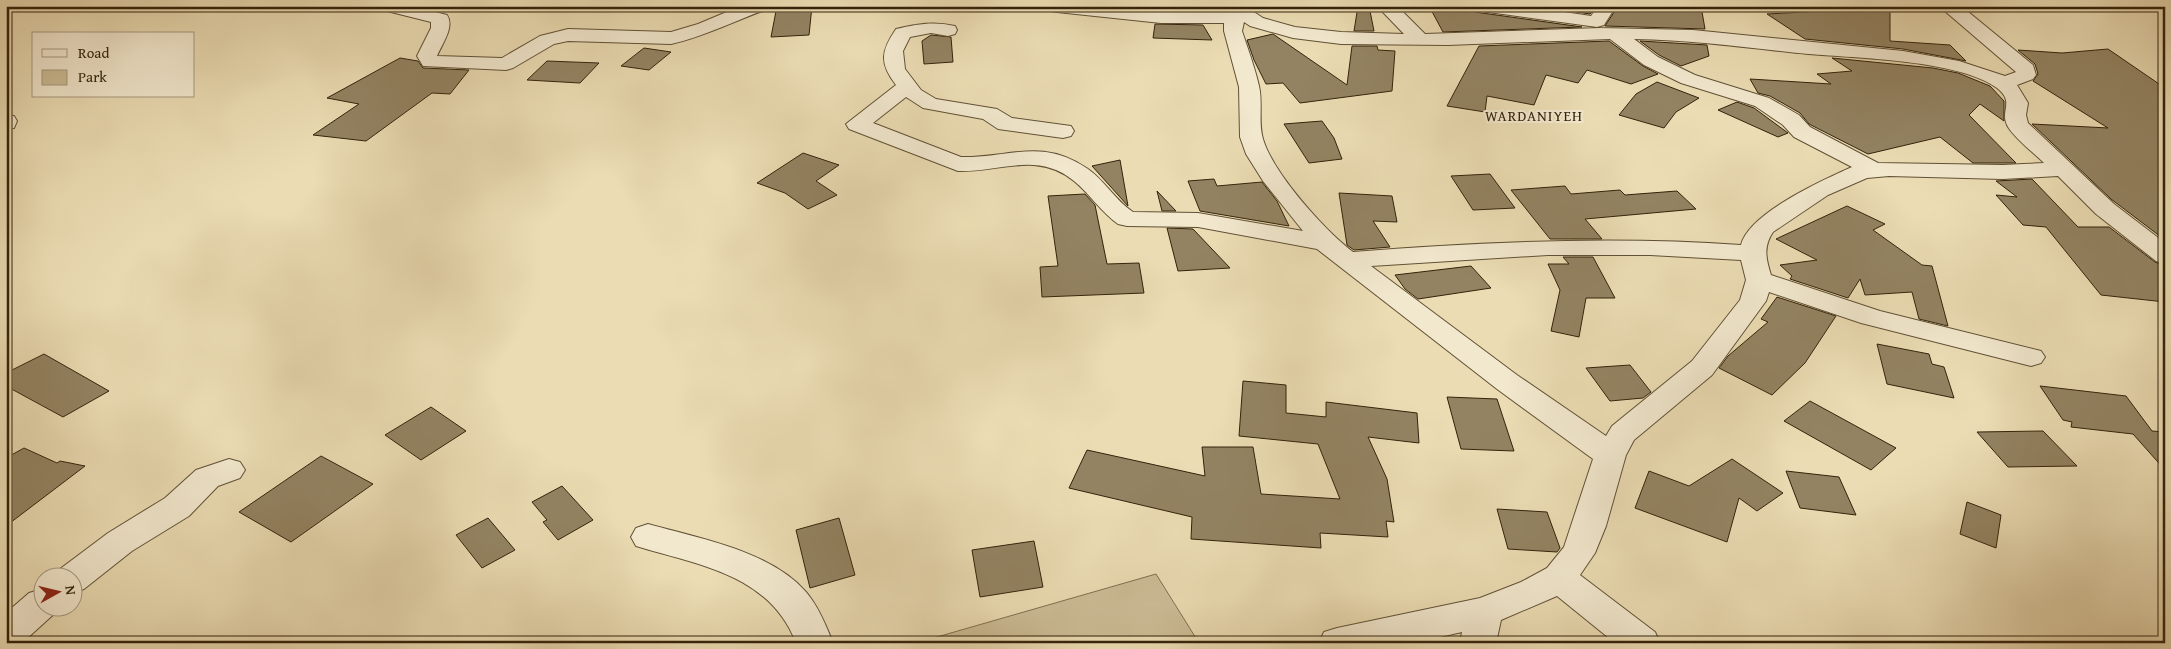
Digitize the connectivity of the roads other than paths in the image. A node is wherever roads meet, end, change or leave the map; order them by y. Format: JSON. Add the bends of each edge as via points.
{"nodes":[{"id":1,"x":389,"y":6,"type":"edge"},
{"id":2,"x":759,"y":6,"type":"edge"},
{"id":3,"x":1407,"y":6,"type":"edge"},
{"id":4,"x":1481,"y":6,"type":"edge"},
{"id":5,"x":1948,"y":6,"type":"edge"},
{"id":6,"x":1058,"y":7,"type":"edge"},
{"id":7,"x":1387,"y":7,"type":"edge"},
{"id":8,"x":1236,"y":14,"type":"edge"},
{"id":9,"x":1602,"y":14,"type":"edge"},
{"id":10,"x":948,"y":30,"type":"dead end"},
{"id":11,"x":1615,"y":34,"type":"junction"},
{"id":12,"x":1654,"y":34,"type":"junction"},
{"id":13,"x":1419,"y":38,"type":"junction"},
{"id":14,"x":2003,"y":83,"type":"junction"},
{"id":15,"x":907,"y":86,"type":"junction"},
{"id":16,"x":1063,"y":131,"type":"dead end"},
{"id":17,"x":2064,"y":169,"type":"junction"},
{"id":18,"x":1874,"y":170,"type":"junction"},
{"id":19,"x":1325,"y":243,"type":"junction"},
{"id":20,"x":2165,"y":256,"type":"edge"},
{"id":21,"x":1345,"y":260,"type":"junction"},
{"id":22,"x":1755,"y":266,"type":"junction"},
{"id":23,"x":2031,"y":357,"type":"dead end"},
{"id":24,"x":1610,"y":455,"type":"junction"},
{"id":25,"x":229,"y":470,"type":"dead end"},
{"id":26,"x":648,"y":538,"type":"dead end"},
{"id":27,"x":82,"y":571,"type":"edge"},
{"id":28,"x":1559,"y":578,"type":"junction"},
{"id":29,"x":32,"y":612,"type":"edge"},
{"id":30,"x":1481,"y":628,"type":"edge"},
{"id":31,"x":6,"y":635,"type":"edge"},
{"id":32,"x":815,"y":643,"type":"edge"},
{"id":33,"x":1338,"y":643,"type":"edge"},
{"id":34,"x":1642,"y":643,"type":"edge"}],
"edges":[{"from":1,"to":2,"type":"street","via":[[440,19],[440,28],[427,56],[430,62],[497,65],[513,62],[534,47],[557,37],[671,38],[701,32]]},
{"from":3,"to":7,"type":"street"},
{"from":4,"to":9,"type":"street"},
{"from":5,"to":14,"type":"street","via":[[2026,69],[2026,75]]},
{"from":6,"to":8,"type":"street","via":[[1162,17]]},
{"from":7,"to":13,"type":"street"},
{"from":8,"to":13,"type":"street","via":[[1278,30],[1327,38]]},
{"from":8,"to":19,"type":"street","via":[[1233,31],[1249,88],[1251,137],[1271,176]]},
{"from":9,"to":12,"type":"street"},
{"from":10,"to":15,"type":"street","via":[[931,27],[902,33],[893,51],[895,70]]},
{"from":11,"to":12,"type":"street"},
{"from":11,"to":13,"type":"street"},
{"from":11,"to":18,"type":"street","via":[[1652,61],[1688,79],[1762,102],[1791,120],[1802,132]]},
{"from":12,"to":14,"type":"street","via":[[1880,52],[1974,71]]},
{"from":14,"to":17,"type":"street","via":[[2013,92],[2018,104],[2014,115],[2018,125]]},
{"from":15,"to":16,"type":"street","via":[[930,104],[989,114],[1006,124]]},
{"from":15,"to":19,"type":"street","via":[[857,124],[958,164],[1028,156],[1052,158],[1080,174],[1128,219],[1198,220]]},
{"from":17,"to":18,"type":"street","via":[[2003,172]]},
{"from":17,"to":20,"type":"street","via":[[2105,209]]},
{"from":18,"to":22,"type":"street","via":[[1842,178],[1772,221],[1760,231]]},
{"from":19,"to":21,"type":"street"},
{"from":21,"to":22,"type":"street","via":[[1552,248],[1718,250]]},
{"from":21,"to":24,"type":"street"},
{"from":22,"to":23,"type":"street","via":[[1871,317]]},
{"from":22,"to":24,"type":"street","via":[[1753,301],[1702,368],[1623,433]]},
{"from":24,"to":28,"type":"street","via":[[1578,553]]},
{"from":25,"to":27,"type":"street","via":[[208,478],[177,507],[120,542]]},
{"from":26,"to":32,"type":"street","via":[[732,562],[762,577],[790,597]]},
{"from":28,"to":30,"type":"street"},
{"from":28,"to":34,"type":"street"},
{"from":29,"to":31,"type":"street"},
{"from":30,"to":33,"type":"street"}]}
